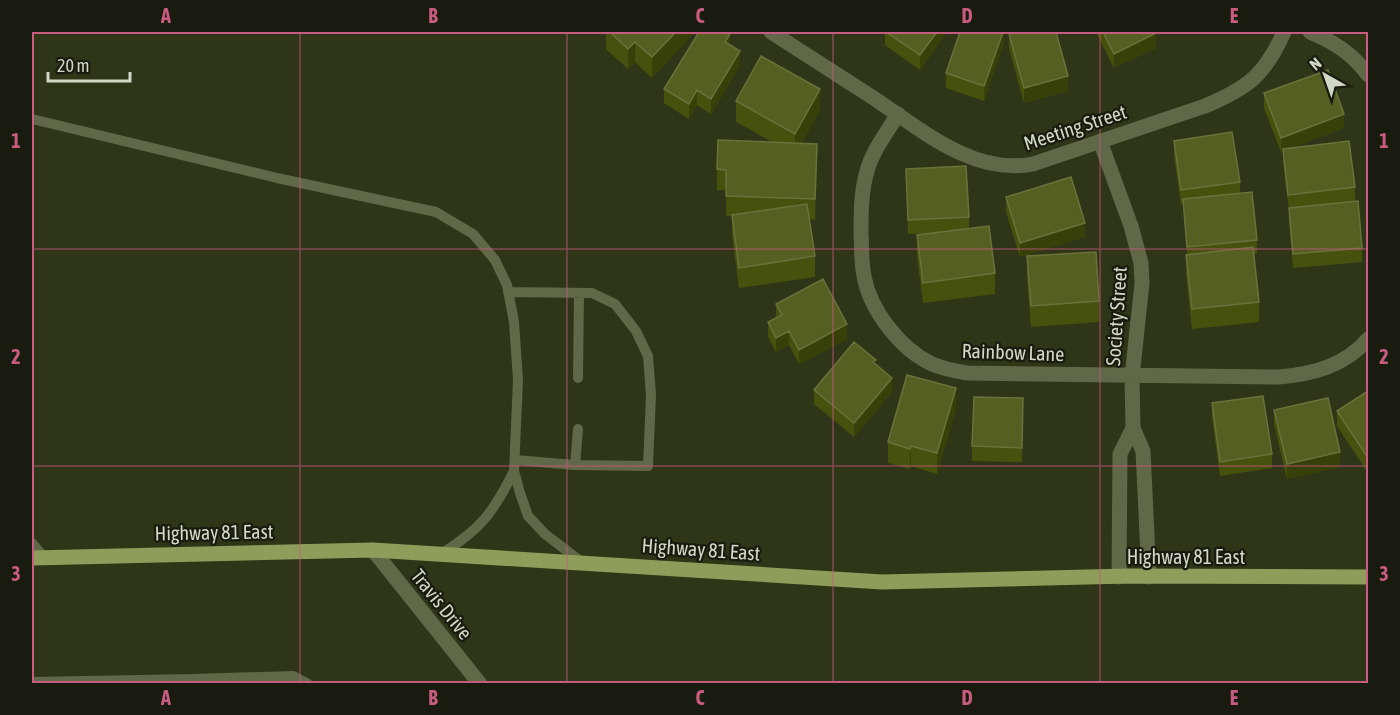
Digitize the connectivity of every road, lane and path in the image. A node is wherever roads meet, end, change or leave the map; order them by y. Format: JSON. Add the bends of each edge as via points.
{"nodes":[{"id":1,"x":771,"y":32,"type":"edge"},
{"id":2,"x":1284,"y":32,"type":"edge"},
{"id":3,"x":1310,"y":32,"type":"edge"},
{"id":4,"x":1368,"y":75,"type":"edge"},
{"id":5,"x":898,"y":114,"type":"junction"},
{"id":6,"x":32,"y":119,"type":"edge"},
{"id":7,"x":1100,"y":141,"type":"junction"},
{"id":8,"x":508,"y":292,"type":"junction"},
{"id":9,"x":579,"y":293,"type":"junction"},
{"id":10,"x":1368,"y":339,"type":"edge"},
{"id":11,"x":1132,"y":377,"type":"junction"},
{"id":12,"x":578,"y":378,"type":"dead end"},
{"id":13,"x":1133,"y":428,"type":"junction"},
{"id":14,"x":578,"y":429,"type":"dead end"},
{"id":15,"x":575,"y":465,"type":"junction"},
{"id":16,"x":514,"y":466,"type":"junction"},
{"id":17,"x":32,"y":543,"type":"edge"},
{"id":18,"x":372,"y":550,"type":"junction"},
{"id":19,"x":441,"y":554,"type":"junction"},
{"id":20,"x":38,"y":557,"type":"edge"},
{"id":21,"x":583,"y":563,"type":"junction"},
{"id":22,"x":1119,"y":577,"type":"junction"},
{"id":23,"x":1149,"y":577,"type":"junction"},
{"id":24,"x":1368,"y":577,"type":"edge"},
{"id":25,"x":193,"y":681,"type":"edge"},
{"id":26,"x":32,"y":682,"type":"edge"},
{"id":27,"x":308,"y":684,"type":"edge"},
{"id":28,"x":480,"y":684,"type":"edge"}],
"edges":[{"from":1,"to":5,"type":"street","name":"Meeting Street"},
{"from":2,"to":7,"type":"street","name":"Meeting Street","via":[[1267,65],[1237,91],[1205,106]]},
{"from":3,"to":4,"type":"street","via":[[1344,50]]},
{"from":5,"to":7,"type":"street","name":"Meeting Street","via":[[945,145],[1004,166],[1033,164]]},
{"from":5,"to":11,"type":"street","name":"Rainbow Lane","via":[[871,159],[861,206],[867,290],[880,316],[898,338],[929,363],[960,372]]},
{"from":6,"to":8,"type":"lane","via":[[436,212],[473,234],[495,260]]},
{"from":7,"to":11,"type":"street","name":"Society Street","via":[[1142,263]]},
{"from":8,"to":9,"type":"lane"},
{"from":8,"to":16,"type":"lane","via":[[518,380]]},
{"from":9,"to":12,"type":"lane"},
{"from":9,"to":15,"type":"lane","via":[[592,293],[615,304],[636,331],[648,356],[651,395],[648,466]]},
{"from":10,"to":11,"type":"street","name":"Rainbow Lane","via":[[1334,365],[1308,374]]},
{"from":11,"to":13,"type":"street","name":"Society Street"},
{"from":13,"to":22,"type":"street","name":"Society Street","via":[[1120,454]]},
{"from":13,"to":23,"type":"street","name":"Society Street","via":[[1143,451]]},
{"from":14,"to":15,"type":"lane"},
{"from":15,"to":16,"type":"lane"},
{"from":16,"to":19,"type":"lane","via":[[499,502],[480,526]]},
{"from":16,"to":21,"type":"lane","via":[[528,516]]},
{"from":17,"to":20,"type":"lane"},
{"from":18,"to":19,"type":"main road","name":"Highway 81 East"},
{"from":18,"to":20,"type":"main road","name":"Highway 81 East"},
{"from":18,"to":28,"type":"street","name":"Travis Drive"},
{"from":19,"to":21,"type":"main road","name":"Highway 81 East"},
{"from":21,"to":22,"type":"main road","name":"Highway 81 East","via":[[882,582]]},
{"from":22,"to":23,"type":"main road","name":"Highway 81 East"},
{"from":23,"to":24,"type":"main road","name":"Highway 81 East"},
{"from":25,"to":26,"type":"lane"},
{"from":25,"to":27,"type":"lane","via":[[293,676]]}]}
